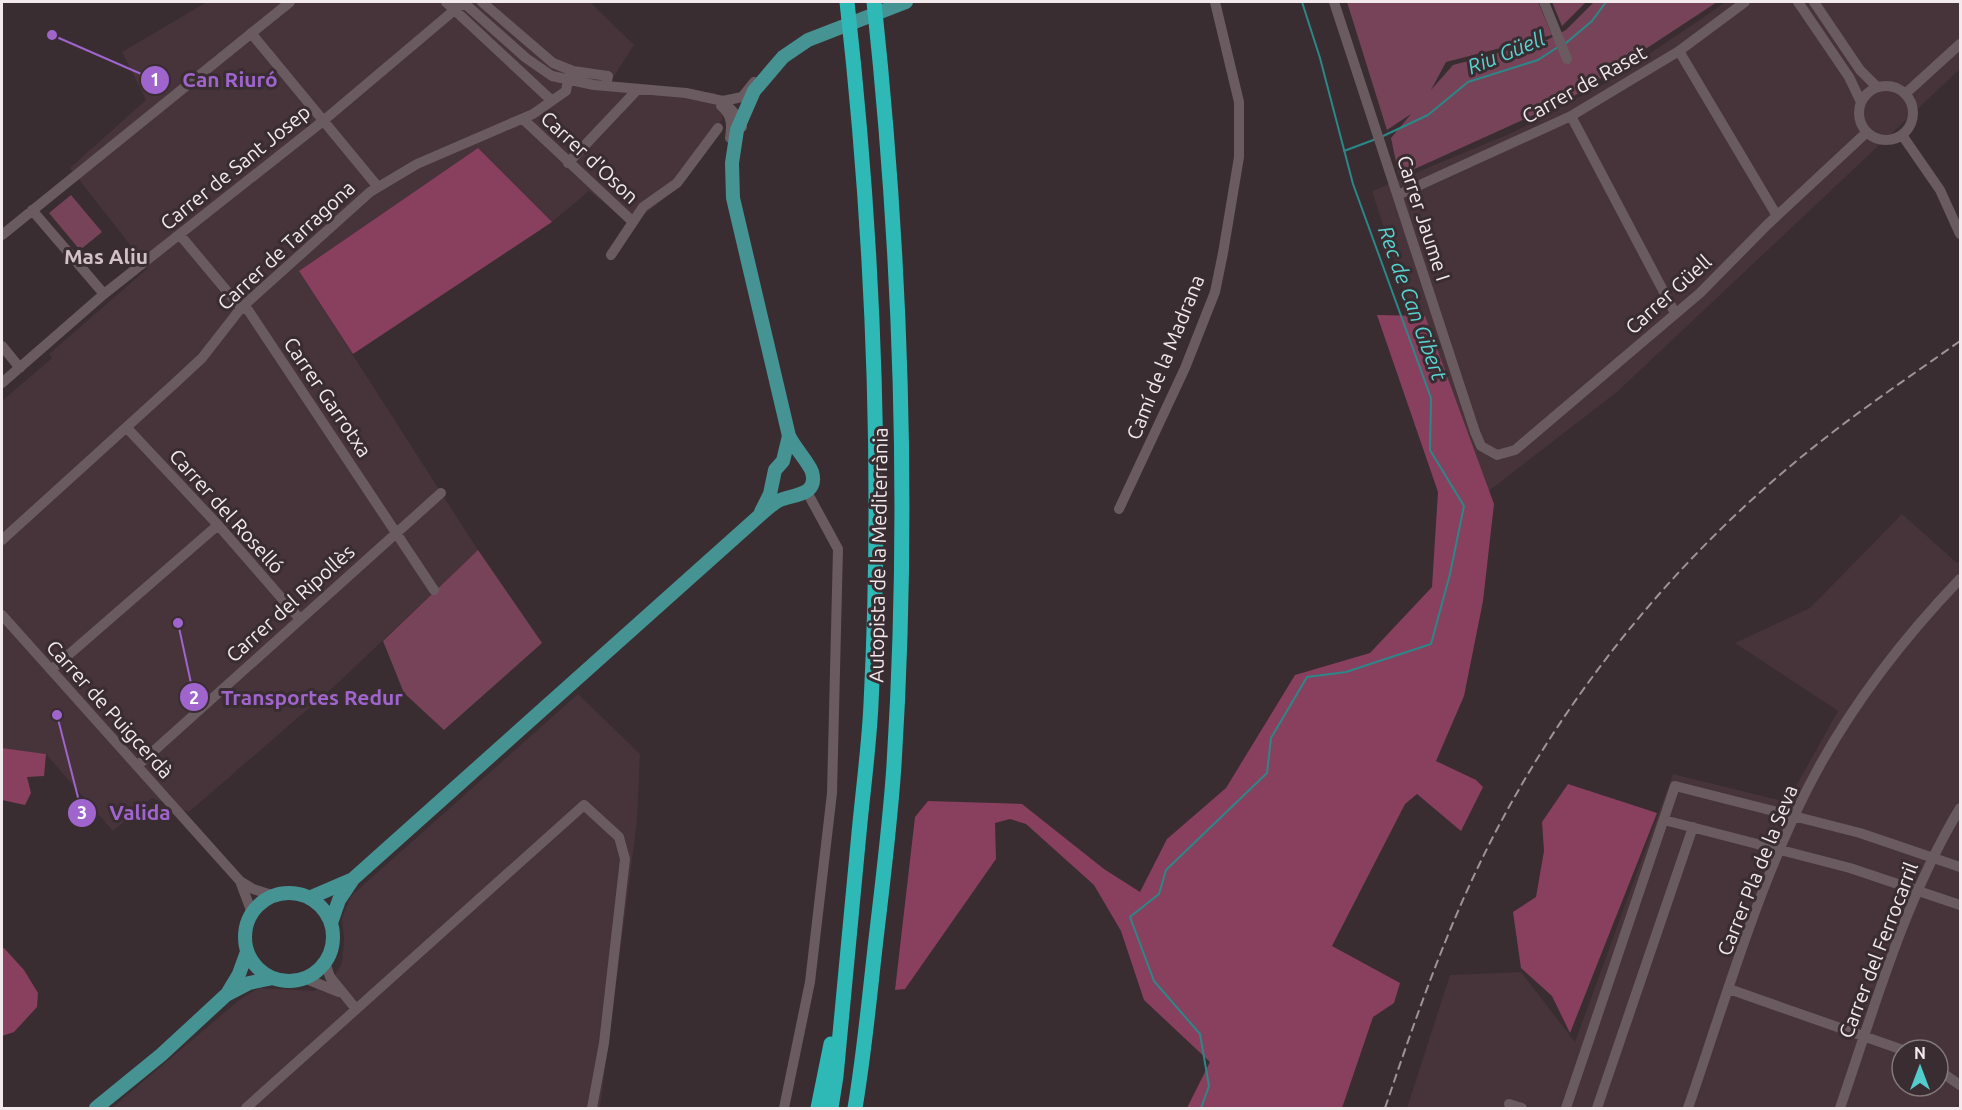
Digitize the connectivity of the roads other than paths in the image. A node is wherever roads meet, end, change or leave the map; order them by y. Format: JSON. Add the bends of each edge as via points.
{"nodes":[{"id":1,"x":290,"y":2,"type":"edge"},
{"id":2,"x":446,"y":2,"type":"edge"},
{"id":3,"x":482,"y":2,"type":"edge"},
{"id":4,"x":847,"y":2,"type":"edge"},
{"id":5,"x":874,"y":2,"type":"edge"},
{"id":6,"x":1215,"y":2,"type":"edge"},
{"id":7,"x":1334,"y":2,"type":"edge"},
{"id":8,"x":1544,"y":2,"type":"edge"},
{"id":9,"x":1745,"y":2,"type":"edge"},
{"id":10,"x":1798,"y":2,"type":"edge"},
{"id":11,"x":1814,"y":2,"type":"edge"},
{"id":12,"x":904,"y":3,"type":"edge"},
{"id":13,"x":461,"y":5,"type":"edge"},
{"id":14,"x":251,"y":33,"type":"junction"},
{"id":15,"x":825,"y":33,"type":"junction"},
{"id":16,"x":800,"y":44,"type":"junction"},
{"id":17,"x":1960,"y":44,"type":"edge"},
{"id":18,"x":1679,"y":51,"type":"junction"},
{"id":19,"x":1567,"y":59,"type":"dead end"},
{"id":20,"x":552,"y":76,"type":"junction"},
{"id":21,"x":568,"y":81,"type":"junction"},
{"id":22,"x":606,"y":86,"type":"junction"},
{"id":23,"x":1877,"y":87,"type":"junction"},
{"id":24,"x":638,"y":89,"type":"junction"},
{"id":25,"x":1905,"y":94,"type":"junction"},
{"id":26,"x":711,"y":99,"type":"junction"},
{"id":27,"x":551,"y":100,"type":"junction"},
{"id":28,"x":723,"y":101,"type":"junction"},
{"id":29,"x":1862,"y":102,"type":"junction"},
{"id":30,"x":1571,"y":116,"type":"junction"},
{"id":31,"x":523,"y":119,"type":"junction"},
{"id":32,"x":740,"y":119,"type":"junction"},
{"id":33,"x":323,"y":121,"type":"junction"},
{"id":34,"x":718,"y":128,"type":"dead end"},
{"id":35,"x":1867,"y":132,"type":"junction"},
{"id":36,"x":1902,"y":135,"type":"junction"},
{"id":37,"x":568,"y":163,"type":"junction"},
{"id":38,"x":740,"y":174,"type":"junction"},
{"id":39,"x":378,"y":187,"type":"junction"},
{"id":40,"x":732,"y":189,"type":"junction"},
{"id":41,"x":1398,"y":195,"type":"junction"},
{"id":42,"x":32,"y":210,"type":"junction"},
{"id":43,"x":1777,"y":216,"type":"junction"},
{"id":44,"x":740,"y":217,"type":"junction"},
{"id":45,"x":632,"y":221,"type":"junction"},
{"id":46,"x":1960,"y":234,"type":"edge"},
{"id":47,"x":2,"y":235,"type":"edge"},
{"id":48,"x":180,"y":235,"type":"junction"},
{"id":49,"x":611,"y":255,"type":"dead end"},
{"id":50,"x":104,"y":294,"type":"junction"},
{"id":51,"x":241,"y":308,"type":"junction"},
{"id":52,"x":1675,"y":313,"type":"junction"},
{"id":53,"x":2,"y":346,"type":"edge"},
{"id":54,"x":20,"y":368,"type":"junction"},
{"id":55,"x":2,"y":383,"type":"edge"},
{"id":56,"x":127,"y":428,"type":"junction"},
{"id":57,"x":789,"y":436,"type":"junction"},
{"id":58,"x":1481,"y":446,"type":"joint"},
{"id":59,"x":783,"y":461,"type":"junction"},
{"id":60,"x":804,"y":462,"type":"junction"},
{"id":61,"x":774,"y":481,"type":"junction"},
{"id":62,"x":807,"y":492,"type":"junction"},
{"id":63,"x":441,"y":493,"type":"dead end"},
{"id":64,"x":788,"y":497,"type":"junction"},
{"id":65,"x":1119,"y":509,"type":"dead end"},
{"id":66,"x":759,"y":516,"type":"junction"},
{"id":67,"x":218,"y":525,"type":"junction"},
{"id":68,"x":397,"y":532,"type":"junction"},
{"id":69,"x":2,"y":540,"type":"edge"},
{"id":70,"x":1960,"y":579,"type":"edge"},
{"id":71,"x":434,"y":590,"type":"dead end"},
{"id":72,"x":2,"y":615,"type":"edge"},
{"id":73,"x":299,"y":618,"type":"junction"},
{"id":74,"x":51,"y":670,"type":"junction"},
{"id":75,"x":137,"y":766,"type":"junction"},
{"id":76,"x":1960,"y":808,"type":"edge"},
{"id":77,"x":1794,"y":817,"type":"junction"},
{"id":78,"x":1664,"y":819,"type":"junction"},
{"id":79,"x":1693,"y":827,"type":"junction"},
{"id":80,"x":1780,"y":849,"type":"junction"},
{"id":81,"x":1932,"y":857,"type":"junction"},
{"id":82,"x":1960,"y":867,"type":"edge"},
{"id":83,"x":353,"y":879,"type":"junction"},
{"id":84,"x":240,"y":881,"type":"junction"},
{"id":85,"x":1917,"y":890,"type":"junction"},
{"id":86,"x":275,"y":896,"type":"junction"},
{"id":87,"x":309,"y":898,"type":"junction"},
{"id":88,"x":1960,"y":904,"type":"edge"},
{"id":89,"x":252,"y":913,"type":"junction"},
{"id":90,"x":331,"y":923,"type":"junction"},
{"id":91,"x":247,"y":952,"type":"junction"},
{"id":92,"x":326,"y":962,"type":"junction"},
{"id":93,"x":273,"y":978,"type":"junction"},
{"id":94,"x":304,"y":978,"type":"junction"},
{"id":95,"x":1730,"y":989,"type":"junction"},
{"id":96,"x":340,"y":992,"type":"junction"},
{"id":97,"x":226,"y":996,"type":"junction"},
{"id":98,"x":356,"y":1009,"type":"junction"},
{"id":99,"x":843,"y":1010,"type":"junction"},
{"id":100,"x":1865,"y":1035,"type":"junction"},
{"id":101,"x":1890,"y":1045,"type":"edge"},
{"id":102,"x":858,"y":1091,"type":"junction"},
{"id":103,"x":1509,"y":1104,"type":"dead end"},
{"id":104,"x":96,"y":1108,"type":"edge"},
{"id":105,"x":246,"y":1108,"type":"edge"},
{"id":106,"x":592,"y":1108,"type":"edge"},
{"id":107,"x":784,"y":1108,"type":"edge"},
{"id":108,"x":818,"y":1108,"type":"edge"},
{"id":109,"x":831,"y":1108,"type":"edge"},
{"id":110,"x":855,"y":1108,"type":"edge"},
{"id":111,"x":863,"y":1108,"type":"edge"},
{"id":112,"x":1522,"y":1108,"type":"edge"},
{"id":113,"x":1566,"y":1108,"type":"edge"},
{"id":114,"x":1597,"y":1108,"type":"edge"},
{"id":115,"x":1688,"y":1108,"type":"edge"},
{"id":116,"x":1840,"y":1108,"type":"edge"}],
"edges":[{"from":1,"to":14,"type":"street"},
{"from":2,"to":13,"type":"street"},
{"from":3,"to":21,"type":"street"},
{"from":4,"to":99,"type":"highway","name":"Autopista de la Mediterrània","via":[[866,216],[876,488],[871,707]]},
{"from":5,"to":102,"type":"highway","name":"Autopista de la Mediterrània","via":[[896,299],[901,569],[894,766]]},
{"from":6,"to":65,"type":"street","name":"Camí de la Madrana","via":[[1235,76],[1240,123],[1239,157],[1221,263],[1215,292],[1185,368]]},
{"from":7,"to":41,"type":"street","name":"Carrer Jaume I"},
{"from":8,"to":19,"type":"street"},
{"from":9,"to":18,"type":"street","name":"Carrer de Raset"},
{"from":10,"to":29,"type":"street","via":[[1850,77]]},
{"from":11,"to":23,"type":"street","via":[[1860,70]]},
{"from":12,"to":15,"type":"main road"},
{"from":13,"to":20,"type":"street"},
{"from":13,"to":27,"type":"street"},
{"from":13,"to":33,"type":"street","name":"Carrer de Sant Josep"},
{"from":14,"to":33,"type":"street"},
{"from":14,"to":42,"type":"street"},
{"from":15,"to":16,"type":"main road"},
{"from":15,"to":38,"type":"main road","via":[[788,62],[763,92],[747,128]]},
{"from":16,"to":28,"type":"street","via":[[769,64],[742,97]]},
{"from":16,"to":32,"type":"main road","via":[[773,66]]},
{"from":17,"to":25,"type":"street"},
{"from":18,"to":30,"type":"street","name":"Carrer de Raset"},
{"from":18,"to":43,"type":"street"},
{"from":20,"to":21,"type":"street"},
{"from":20,"to":27,"type":"street"},
{"from":21,"to":22,"type":"street"},
{"from":21,"to":22,"type":"street","via":[[608,76]]},
{"from":21,"to":27,"type":"street","name":"Carrer de Tarragona"},
{"from":22,"to":24,"type":"street"},
{"from":23,"to":25,"type":"street","via":[[1889,86]]},
{"from":23,"to":29,"type":"street"},
{"from":24,"to":26,"type":"street"},
{"from":24,"to":37,"type":"street"},
{"from":25,"to":36,"type":"street","via":[[1913,117]]},
{"from":26,"to":28,"type":"street"},
{"from":26,"to":40,"type":"street","via":[[725,109],[732,124],[728,166]]},
{"from":27,"to":31,"type":"street","name":"Carrer de Tarragona"},
{"from":28,"to":32,"type":"street"},
{"from":29,"to":35,"type":"street","via":[[1860,120]]},
{"from":30,"to":41,"type":"street","name":"Carrer de Raset"},
{"from":30,"to":52,"type":"street"},
{"from":31,"to":37,"type":"street","name":"Carrer d'Oson"},
{"from":31,"to":39,"type":"street","name":"Carrer de Tarragona","via":[[417,164]]},
{"from":32,"to":38,"type":"street","via":[[736,163]]},
{"from":32,"to":40,"type":"main road","via":[[733,146]]},
{"from":33,"to":39,"type":"street"},
{"from":33,"to":48,"type":"street","name":"Carrer de Sant Josep"},
{"from":34,"to":45,"type":"street","via":[[677,183],[643,207]]},
{"from":35,"to":36,"type":"street","via":[[1882,140]]},
{"from":35,"to":43,"type":"street","name":"Carrer Güell"},
{"from":36,"to":46,"type":"street","via":[[1940,190]]},
{"from":37,"to":45,"type":"street","name":"Carrer d'Oson"},
{"from":38,"to":44,"type":"main road"},
{"from":39,"to":51,"type":"street","name":"Carrer de Tarragona"},
{"from":40,"to":44,"type":"main road"},
{"from":41,"to":58,"type":"street","name":"Carrer Jaume I"},
{"from":42,"to":47,"type":"street"},
{"from":42,"to":50,"type":"street"},
{"from":43,"to":52,"type":"street","name":"Carrer Güell"},
{"from":44,"to":57,"type":"main road"},
{"from":45,"to":49,"type":"street"},
{"from":48,"to":50,"type":"street","name":"Carrer de Sant Josep"},
{"from":48,"to":51,"type":"street","name":"Carrer Garrotxa"},
{"from":50,"to":54,"type":"street","name":"Carrer de Sant Josep"},
{"from":51,"to":56,"type":"street","name":"Carrer de Tarragona","via":[[202,358]]},
{"from":51,"to":68,"type":"street","name":"Carrer Garrotxa","via":[[248,310]]},
{"from":52,"to":58,"type":"street","name":"Carrer Güell","via":[[1515,450],[1497,455]]},
{"from":53,"to":54,"type":"street"},
{"from":54,"to":55,"type":"street","name":"Carrer de Sant Josep"},
{"from":56,"to":67,"type":"street","name":"Carrer del Roselló"},
{"from":56,"to":69,"type":"street","name":"Carrer de Tarragona"},
{"from":57,"to":59,"type":"main road"},
{"from":57,"to":60,"type":"main road"},
{"from":59,"to":60,"type":"main road","via":[[793,458]]},
{"from":59,"to":61,"type":"main road","via":[[775,470]]},
{"from":60,"to":62,"type":"main road","via":[[812,473]]},
{"from":61,"to":64,"type":"main road","via":[[778,491]]},
{"from":61,"to":66,"type":"main road"},
{"from":62,"to":64,"type":"main road"},
{"from":62,"to":107,"type":"street","via":[[838,549],[832,793],[810,982]]},
{"from":63,"to":68,"type":"street","name":"Carrer del Ripollès"},
{"from":64,"to":66,"type":"main road"},
{"from":66,"to":83,"type":"main road"},
{"from":67,"to":73,"type":"street","name":"Carrer del Roselló"},
{"from":67,"to":74,"type":"street"},
{"from":68,"to":71,"type":"street","name":"Carrer Garrotxa"},
{"from":68,"to":73,"type":"street","name":"Carrer del Ripollès"},
{"from":70,"to":77,"type":"street","name":"Carrer Pla de la Seva","via":[[1868,688]]},
{"from":72,"to":74,"type":"street","name":"Carrer de Puigcerdà"},
{"from":73,"to":75,"type":"street","name":"Carrer del Ripollès"},
{"from":74,"to":75,"type":"street","name":"Carrer de Puigcerdà"},
{"from":75,"to":84,"type":"street","name":"Carrer de Puigcerdà"},
{"from":76,"to":81,"type":"street","name":"Carrer del Ferrocarril"},
{"from":77,"to":78,"type":"street","via":[[1675,786]]},
{"from":77,"to":80,"type":"street","name":"Carrer Pla de la Seva"},
{"from":77,"to":81,"type":"street","via":[[1860,833]]},
{"from":78,"to":79,"type":"street"},
{"from":78,"to":113,"type":"street"},
{"from":79,"to":80,"type":"street"},
{"from":79,"to":114,"type":"street"},
{"from":80,"to":85,"type":"street"},
{"from":80,"to":95,"type":"street","name":"Carrer Pla de la Seva"},
{"from":81,"to":82,"type":"street"},
{"from":81,"to":85,"type":"street","name":"Carrer del Ferrocarril"},
{"from":83,"to":87,"type":"main road"},
{"from":83,"to":90,"type":"main road","via":[[339,900]]},
{"from":84,"to":86,"type":"street","name":"Carrer de Puigcerdà"},
{"from":84,"to":89,"type":"street","name":"Carrer de Puigcerdà"},
{"from":85,"to":88,"type":"street"},
{"from":85,"to":100,"type":"street","name":"Carrer del Ferrocarril"},
{"from":86,"to":87,"type":"main road"},
{"from":86,"to":89,"type":"main road"},
{"from":87,"to":90,"type":"main road"},
{"from":89,"to":91,"type":"main road","via":[[245,932]]},
{"from":90,"to":92,"type":"main road","via":[[333,940]]},
{"from":91,"to":93,"type":"main road","via":[[257,968]]},
{"from":91,"to":97,"type":"main road"},
{"from":92,"to":94,"type":"main road"},
{"from":92,"to":96,"type":"street"},
{"from":93,"to":94,"type":"main road"},
{"from":93,"to":97,"type":"main road","via":[[249,983]]},
{"from":94,"to":96,"type":"street"},
{"from":95,"to":100,"type":"street"},
{"from":95,"to":115,"type":"street","name":"Carrer Pla de la Seva"},
{"from":96,"to":98,"type":"street"},
{"from":97,"to":104,"type":"main road"},
{"from":98,"to":105,"type":"street"},
{"from":98,"to":106,"type":"street","via":[[584,805],[619,837],[625,859],[604,1043]]},
{"from":99,"to":108,"type":"highway","via":[[830,1047]]},
{"from":99,"to":109,"type":"highway","name":"Autopista de la Mediterrània"},
{"from":100,"to":101,"type":"street"},
{"from":100,"to":116,"type":"street","name":"Carrer del Ferrocarril"},
{"from":102,"to":110,"type":"highway","name":"Autopista de la Mediterrània"},
{"from":102,"to":111,"type":"highway"},
{"from":103,"to":112,"type":"street"}]}
